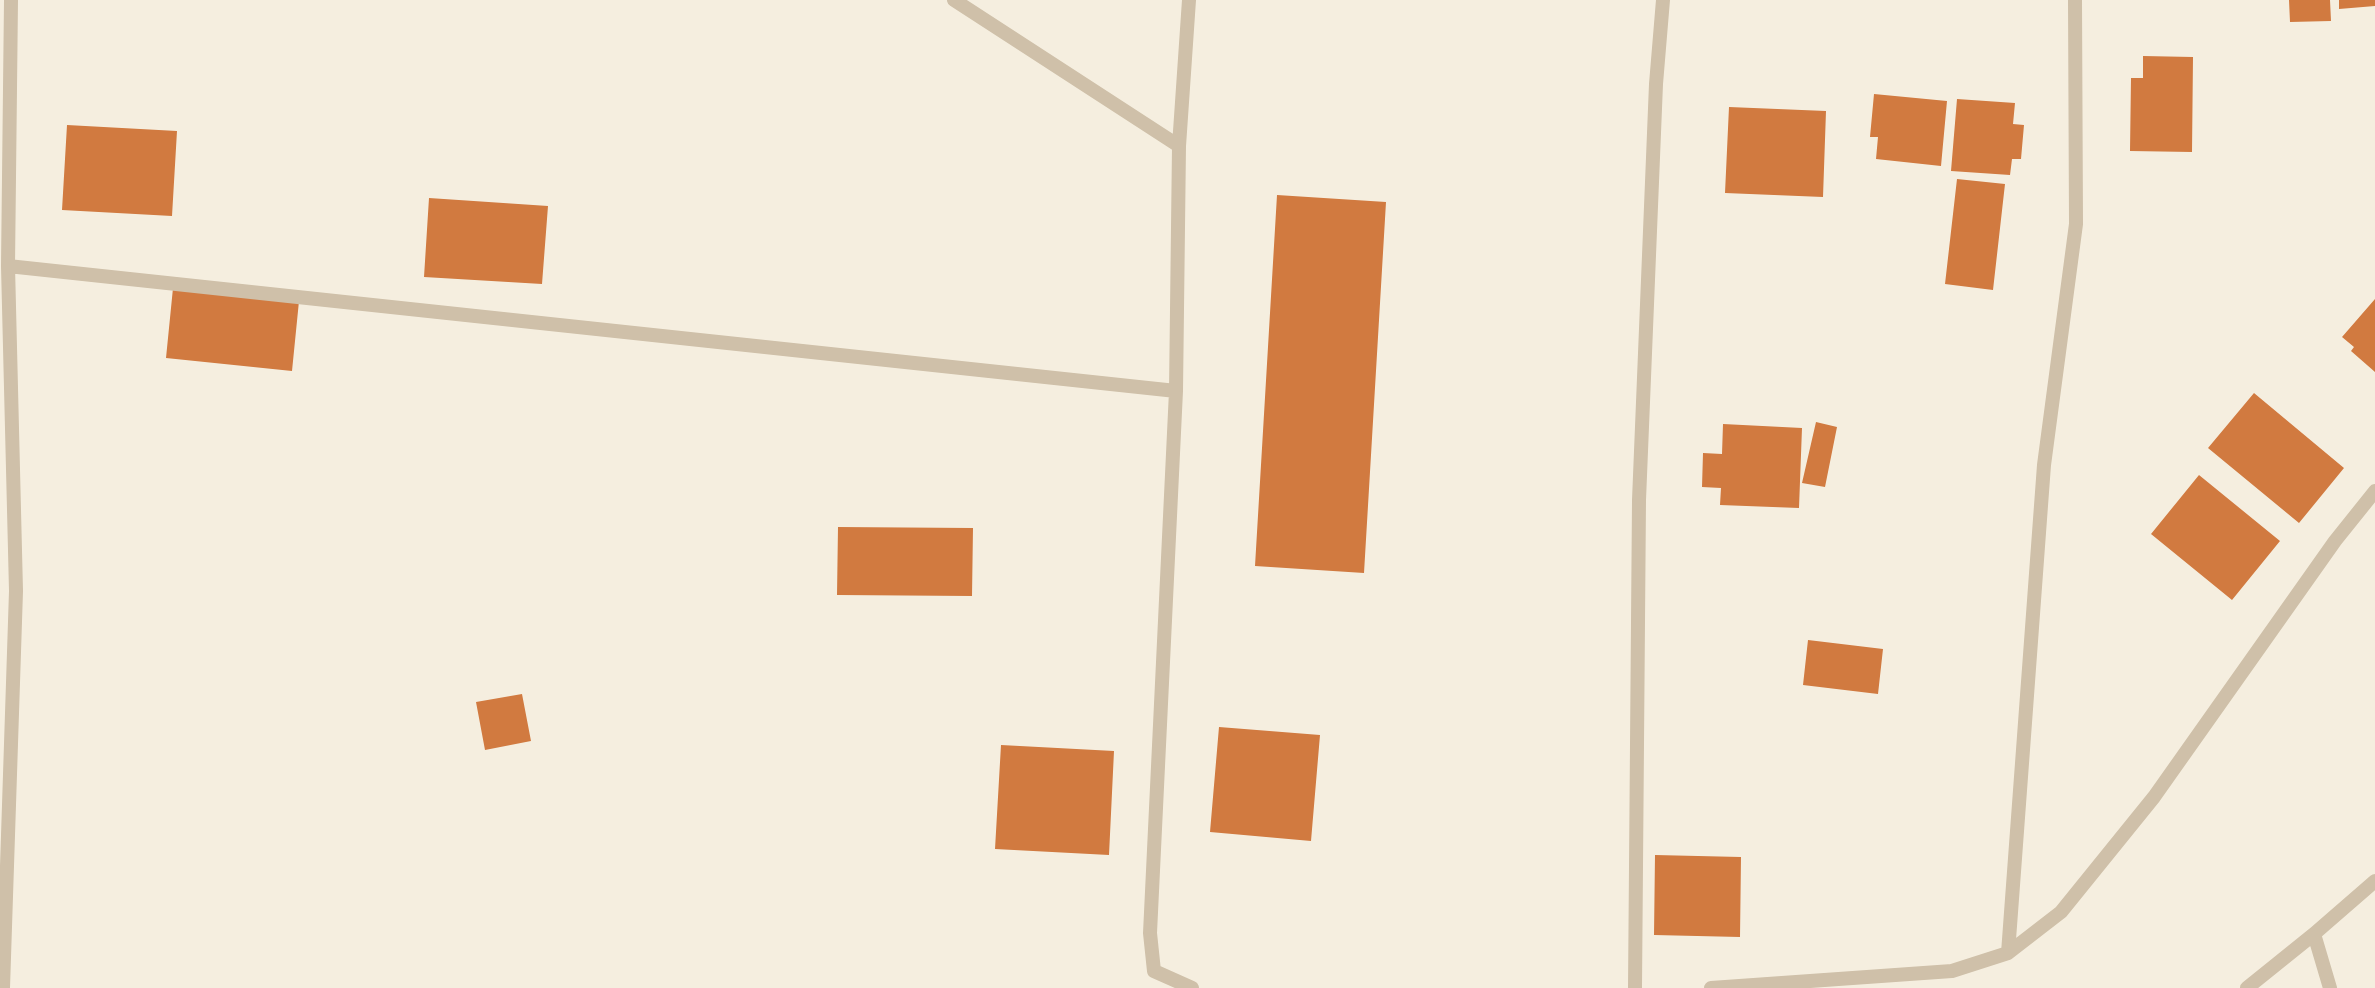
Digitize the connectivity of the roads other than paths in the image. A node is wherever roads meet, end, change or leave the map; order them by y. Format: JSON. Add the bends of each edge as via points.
{"nodes":[{"id":1,"x":11,"y":0,"type":"edge"},
{"id":2,"x":954,"y":0,"type":"edge"},
{"id":3,"x":1188,"y":0,"type":"edge"},
{"id":4,"x":1663,"y":0,"type":"edge"},
{"id":5,"x":2075,"y":0,"type":"edge"},
{"id":6,"x":1179,"y":146,"type":"junction"},
{"id":7,"x":8,"y":266,"type":"junction"},
{"id":8,"x":1176,"y":391,"type":"junction"},
{"id":9,"x":2375,"y":491,"type":"edge"},
{"id":10,"x":2375,"y":881,"type":"edge"},
{"id":11,"x":2314,"y":934,"type":"junction"},
{"id":12,"x":2008,"y":954,"type":"junction"},
{"id":13,"x":3,"y":988,"type":"edge"},
{"id":14,"x":1192,"y":988,"type":"edge"},
{"id":15,"x":1634,"y":988,"type":"edge"},
{"id":16,"x":1711,"y":988,"type":"edge"},
{"id":17,"x":2247,"y":988,"type":"edge"},
{"id":18,"x":2330,"y":988,"type":"edge"}],
"edges":[{"from":1,"to":7,"type":"street"},
{"from":2,"to":6,"type":"street"},
{"from":3,"to":6,"type":"street"},
{"from":4,"to":15,"type":"street","via":[[1656,84],[1639,500]]},
{"from":5,"to":12,"type":"street","via":[[2076,224],[2044,465]]},
{"from":6,"to":8,"type":"street"},
{"from":7,"to":8,"type":"street"},
{"from":7,"to":13,"type":"street","via":[[16,591]]},
{"from":8,"to":14,"type":"street","via":[[1150,934],[1154,971]]},
{"from":9,"to":12,"type":"street","via":[[2154,798],[2061,912]]},
{"from":10,"to":11,"type":"street"},
{"from":11,"to":17,"type":"street"},
{"from":11,"to":18,"type":"street"},
{"from":12,"to":16,"type":"street","via":[[1952,971]]}]}
